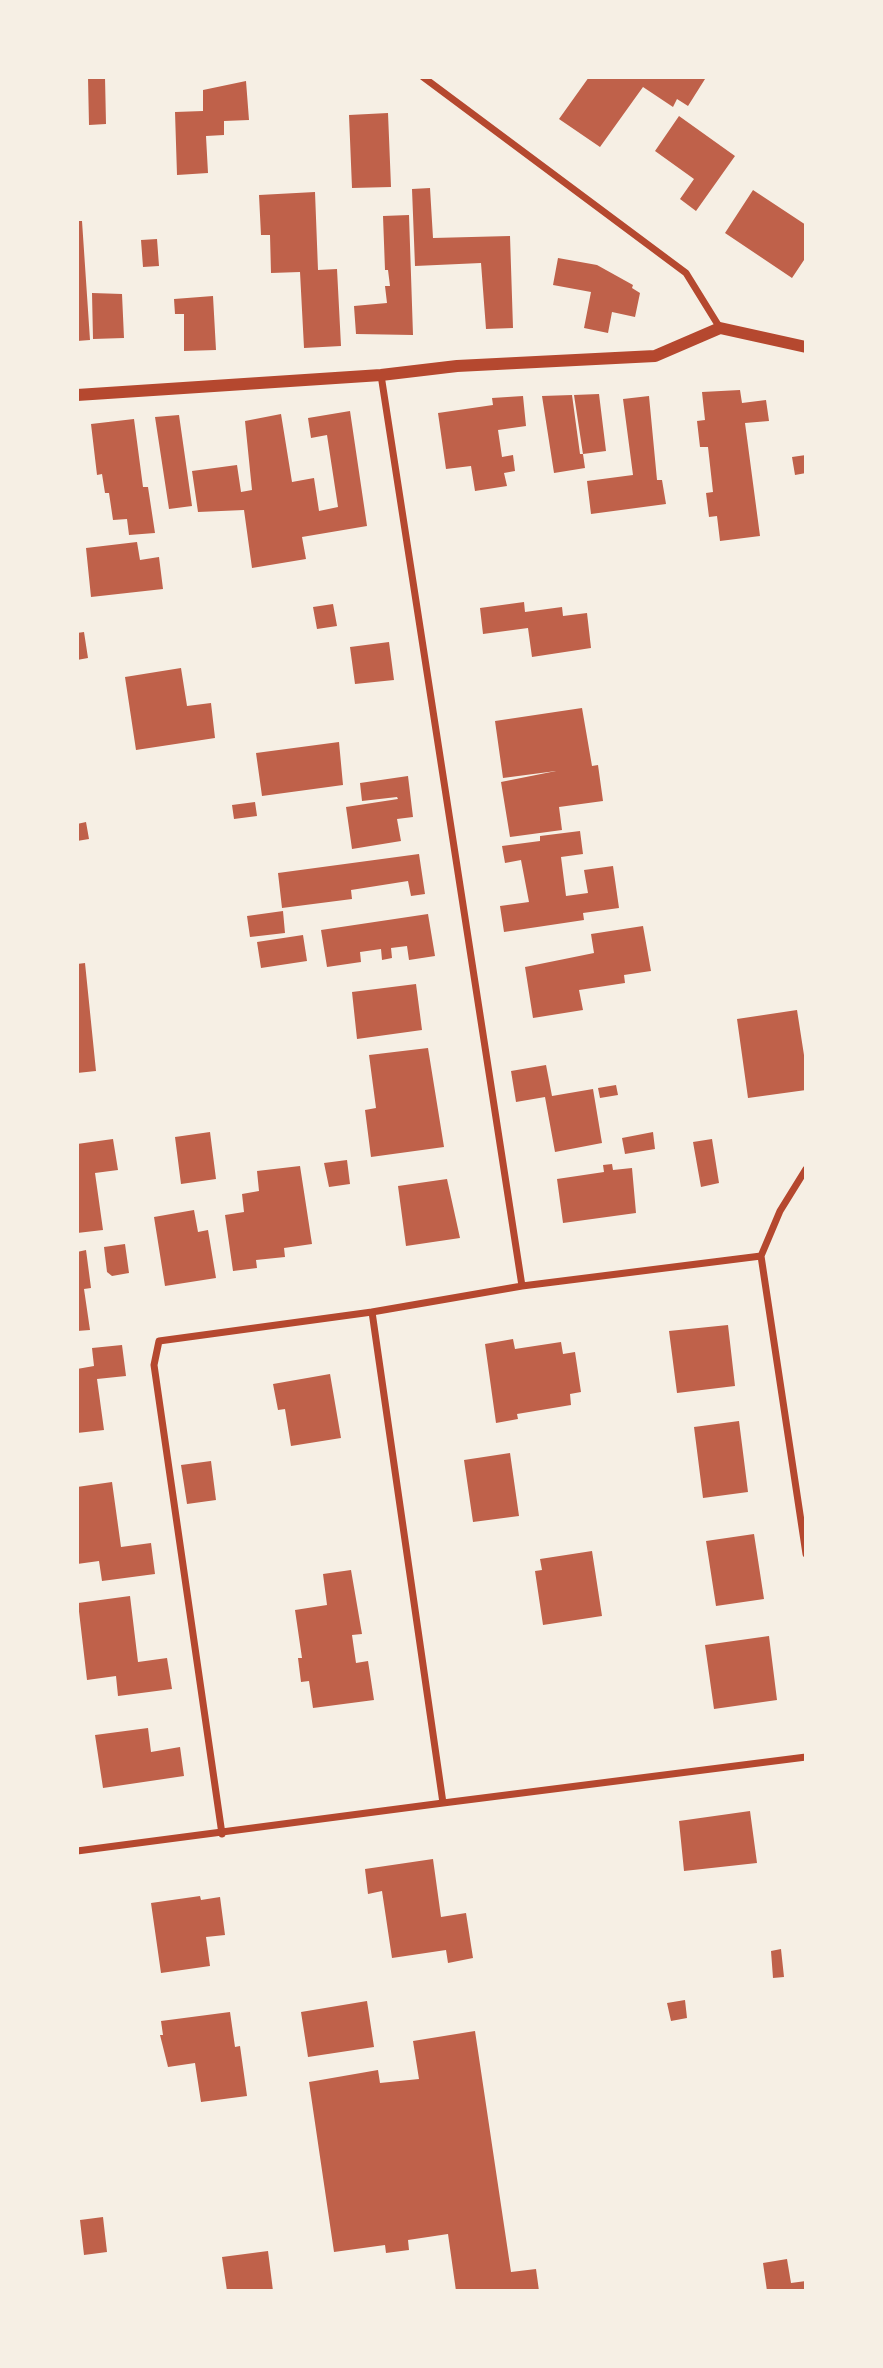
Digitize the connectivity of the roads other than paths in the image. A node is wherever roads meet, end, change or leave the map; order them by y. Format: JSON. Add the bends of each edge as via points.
{"nodes":[{"id":1,"x":424,"y":77,"type":"edge"},
{"id":2,"x":720,"y":328,"type":"junction"},
{"id":3,"x":806,"y":347,"type":"edge"},
{"id":4,"x":381,"y":375,"type":"junction"},
{"id":5,"x":77,"y":396,"type":"edge"},
{"id":6,"x":806,"y":1168,"type":"edge"},
{"id":7,"x":761,"y":1256,"type":"junction"},
{"id":8,"x":522,"y":1286,"type":"junction"},
{"id":9,"x":372,"y":1312,"type":"junction"},
{"id":10,"x":806,"y":1554,"type":"edge"},
{"id":11,"x":806,"y":1757,"type":"edge"},
{"id":12,"x":443,"y":1804,"type":"junction"},
{"id":13,"x":222,"y":1834,"type":"junction"},
{"id":14,"x":77,"y":1851,"type":"edge"}],
"edges":[{"from":1,"to":2,"type":"street","via":[[687,273]]},
{"from":2,"to":3,"type":"street"},
{"from":2,"to":4,"type":"street","via":[[654,356],[457,366]]},
{"from":4,"to":5,"type":"street"},
{"from":4,"to":8,"type":"street"},
{"from":6,"to":7,"type":"street","via":[[780,1211]]},
{"from":7,"to":8,"type":"street"},
{"from":7,"to":10,"type":"street"},
{"from":8,"to":9,"type":"street"},
{"from":9,"to":12,"type":"street"},
{"from":9,"to":13,"type":"street","via":[[159,1341],[154,1365]]},
{"from":11,"to":12,"type":"street"},
{"from":12,"to":13,"type":"street"},
{"from":13,"to":14,"type":"street"}]}
